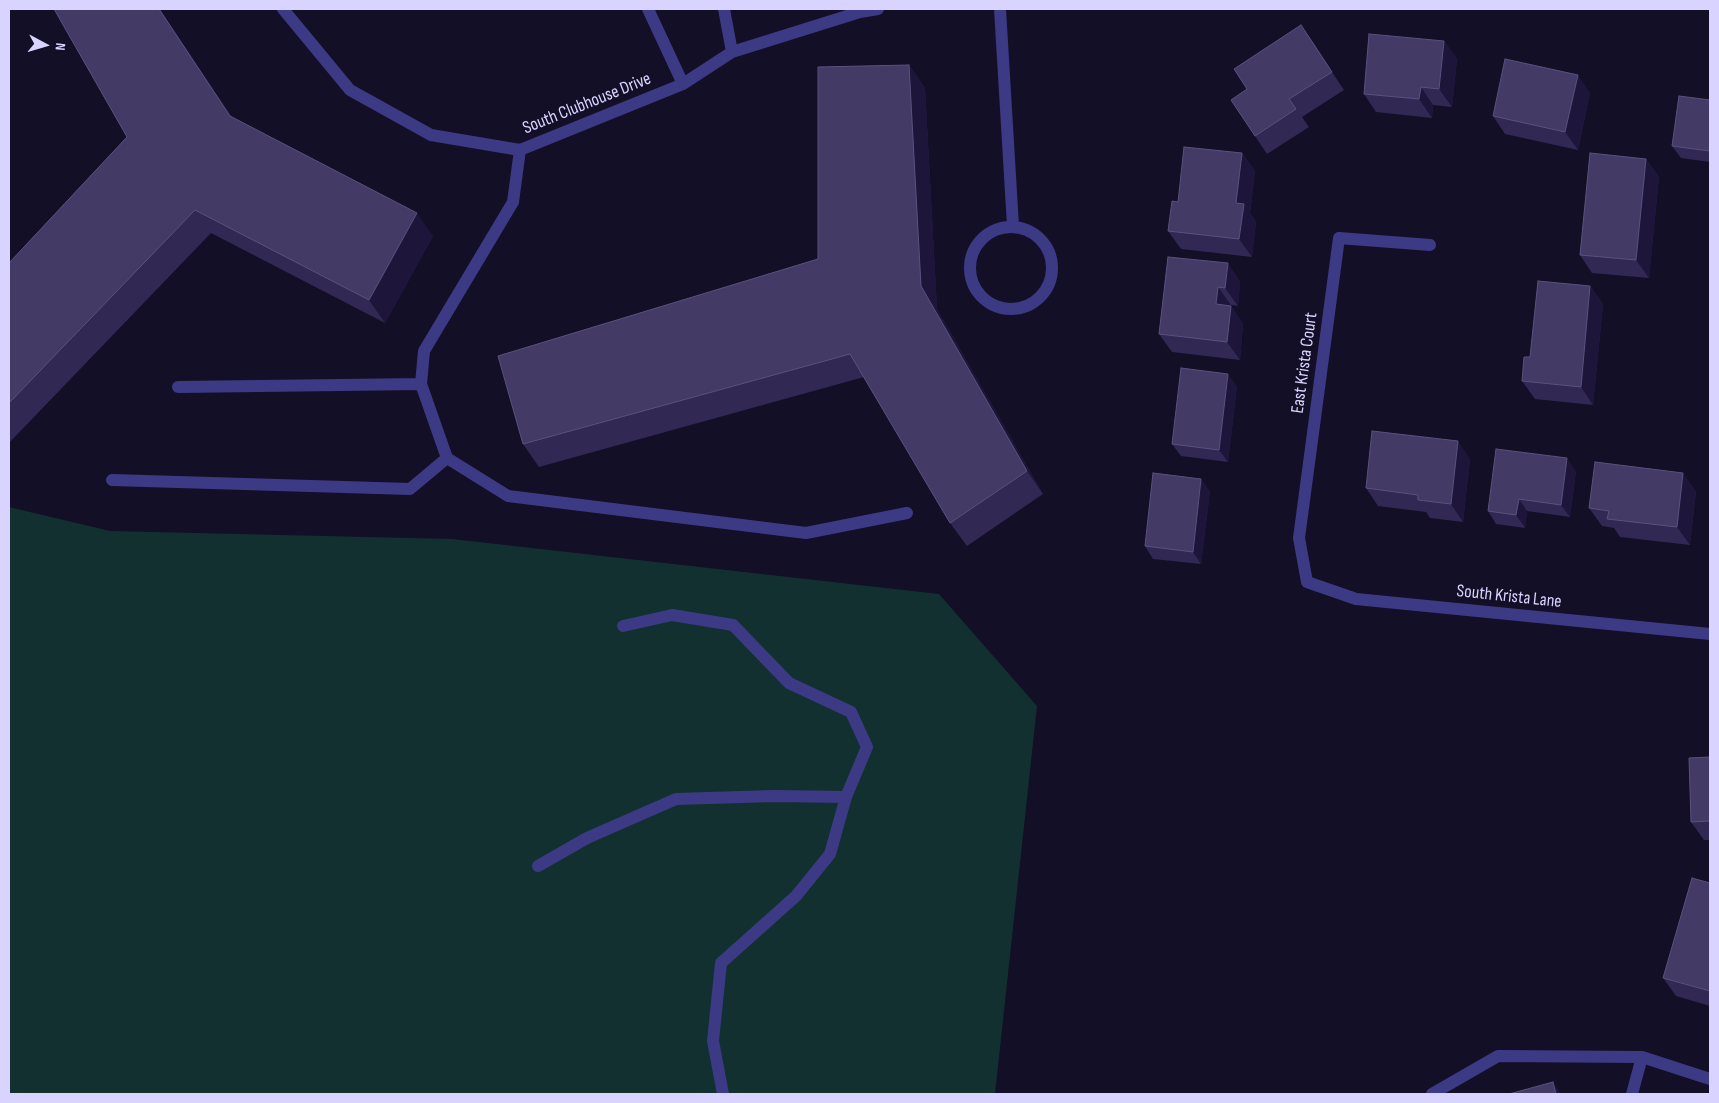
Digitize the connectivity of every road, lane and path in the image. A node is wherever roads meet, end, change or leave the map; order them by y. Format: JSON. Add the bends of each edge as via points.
{"nodes":[{"id":1,"x":283,"y":9,"type":"edge"},
{"id":2,"x":648,"y":9,"type":"edge"},
{"id":3,"x":724,"y":9,"type":"edge"},
{"id":4,"x":878,"y":9,"type":"edge"},
{"id":5,"x":1000,"y":9,"type":"edge"},
{"id":6,"x":732,"y":52,"type":"junction"},
{"id":7,"x":683,"y":84,"type":"junction"},
{"id":8,"x":520,"y":150,"type":"junction"},
{"id":9,"x":1013,"y":226,"type":"junction"},
{"id":10,"x":1430,"y":245,"type":"dead end"},
{"id":11,"x":421,"y":384,"type":"junction"},
{"id":12,"x":178,"y":387,"type":"dead end"},
{"id":13,"x":447,"y":458,"type":"junction"},
{"id":14,"x":112,"y":480,"type":"dead end"},
{"id":15,"x":907,"y":513,"type":"dead end"},
{"id":16,"x":1307,"y":582,"type":"joint"},
{"id":17,"x":622,"y":626,"type":"dead end"},
{"id":18,"x":1710,"y":634,"type":"edge"},
{"id":19,"x":846,"y":796,"type":"junction"},
{"id":20,"x":538,"y":866,"type":"dead end"},
{"id":21,"x":1642,"y":1057,"type":"junction"},
{"id":22,"x":1710,"y":1079,"type":"edge"},
{"id":23,"x":723,"y":1094,"type":"edge"},
{"id":24,"x":1432,"y":1094,"type":"edge"},
{"id":25,"x":1632,"y":1094,"type":"edge"}],
"edges":[{"from":1,"to":8,"type":"street","name":"South Clubhouse Drive","via":[[350,90],[431,135]]},
{"from":2,"to":7,"type":"street"},
{"from":3,"to":6,"type":"street"},
{"from":4,"to":6,"type":"street","name":"South Clubhouse Drive"},
{"from":5,"to":9,"type":"street"},
{"from":6,"to":7,"type":"street","name":"South Clubhouse Drive"},
{"from":7,"to":8,"type":"street","name":"South Clubhouse Drive"},
{"from":8,"to":11,"type":"street","via":[[513,202],[424,351]]},
{"from":9,"to":9,"type":"street","via":[[1027,229],[1039,237],[1052,261],[1052,275],[1038,299],[1026,306],[999,308],[978,292],[969,267],[978,242],[988,233]]},
{"from":10,"to":16,"type":"street","name":"East Krista Court","via":[[1339,238],[1299,538]]},
{"from":11,"to":12,"type":"street"},
{"from":11,"to":13,"type":"street"},
{"from":13,"to":14,"type":"street","via":[[410,489]]},
{"from":13,"to":15,"type":"street","via":[[508,496],[806,534]]},
{"from":16,"to":18,"type":"street","name":"South Krista Lane","via":[[1356,599]]},
{"from":17,"to":19,"type":"street","via":[[672,615],[733,625],[789,683],[851,712],[867,747]]},
{"from":19,"to":20,"type":"street","via":[[676,798],[587,838]]},
{"from":19,"to":23,"type":"street","via":[[830,854],[796,896],[721,963],[712,1041]]},
{"from":21,"to":22,"type":"street"},
{"from":21,"to":24,"type":"street","via":[[1498,1056]]},
{"from":21,"to":25,"type":"street"}]}
